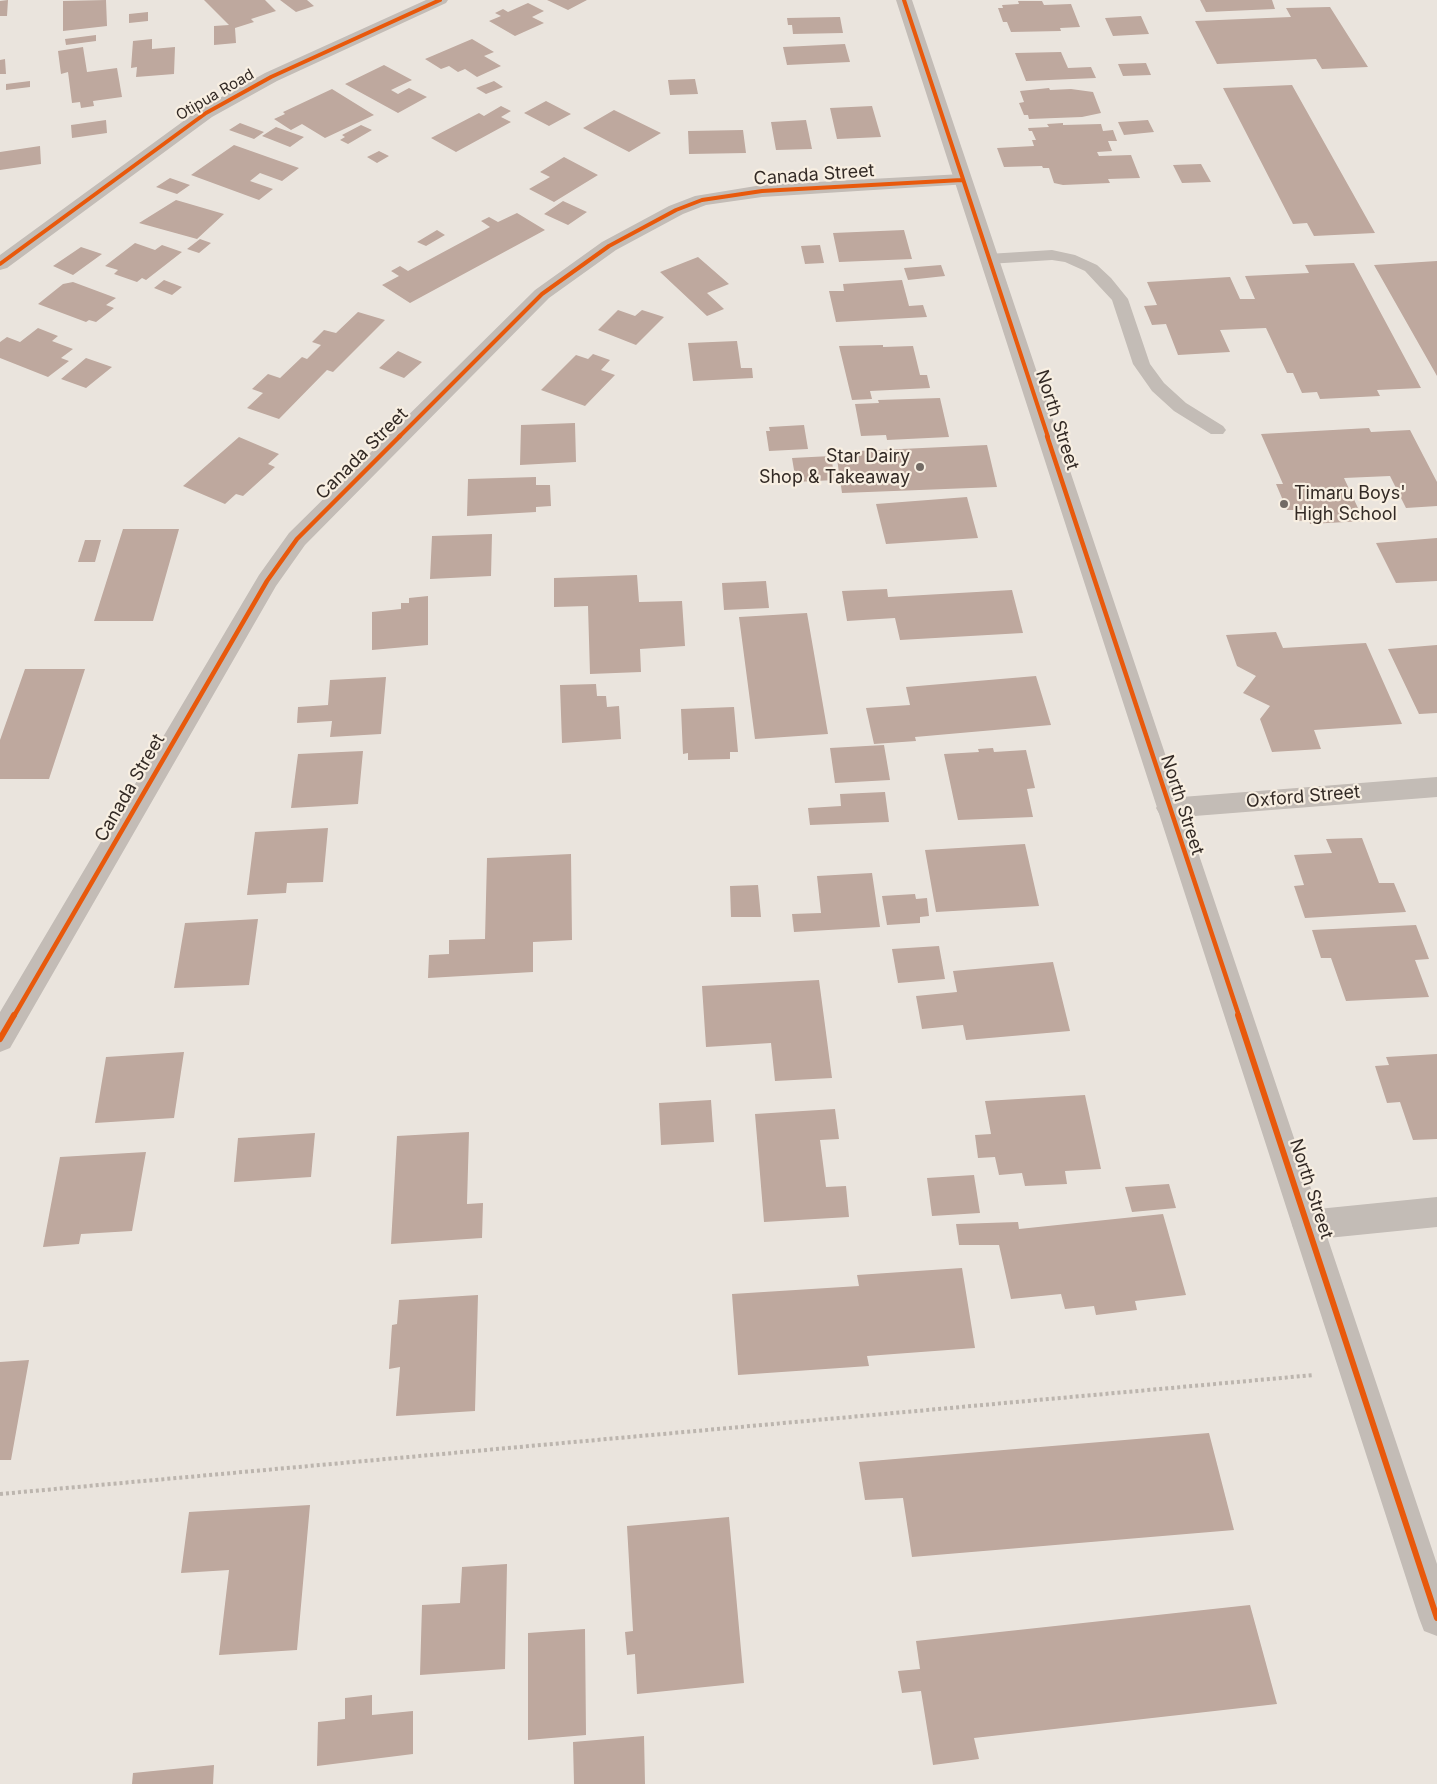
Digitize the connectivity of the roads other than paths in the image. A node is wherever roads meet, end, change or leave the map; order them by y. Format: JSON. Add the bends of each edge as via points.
{"nodes":[{"id":1,"x":440,"y":0,"type":"edge"},
{"id":2,"x":904,"y":0,"type":"edge"},
{"id":3,"x":962,"y":180,"type":"junction"},
{"id":4,"x":988,"y":259,"type":"junction"},
{"id":5,"x":0,"y":264,"type":"edge"},
{"id":6,"x":1216,"y":430,"type":"dead end"},
{"id":7,"x":1437,"y":786,"type":"edge"},
{"id":8,"x":1168,"y":808,"type":"junction"},
{"id":9,"x":0,"y":1039,"type":"edge"},
{"id":10,"x":1437,"y":1212,"type":"edge"},
{"id":11,"x":1308,"y":1225,"type":"junction"},
{"id":12,"x":1437,"y":1618,"type":"edge"}],
"edges":[{"from":1,"to":5,"type":"street","name":"Otipua Road","via":[[271,77],[206,113]]},
{"from":2,"to":3,"type":"street","name":"North Street"},
{"from":3,"to":4,"type":"street","name":"North Street"},
{"from":3,"to":9,"type":"street","name":"Canada Street","via":[[762,191],[702,200],[676,210],[609,246],[542,294],[297,539],[267,582]]},
{"from":4,"to":6,"type":"lane","via":[[1052,256],[1069,258],[1090,268],[1120,299],[1142,364],[1158,387],[1180,407]]},
{"from":4,"to":8,"type":"street","name":"North Street"},
{"from":7,"to":8,"type":"street","name":"Oxford Street"},
{"from":8,"to":11,"type":"street","name":"North Street"},
{"from":10,"to":11,"type":"street"},
{"from":11,"to":12,"type":"street","name":"North Street"}]}
